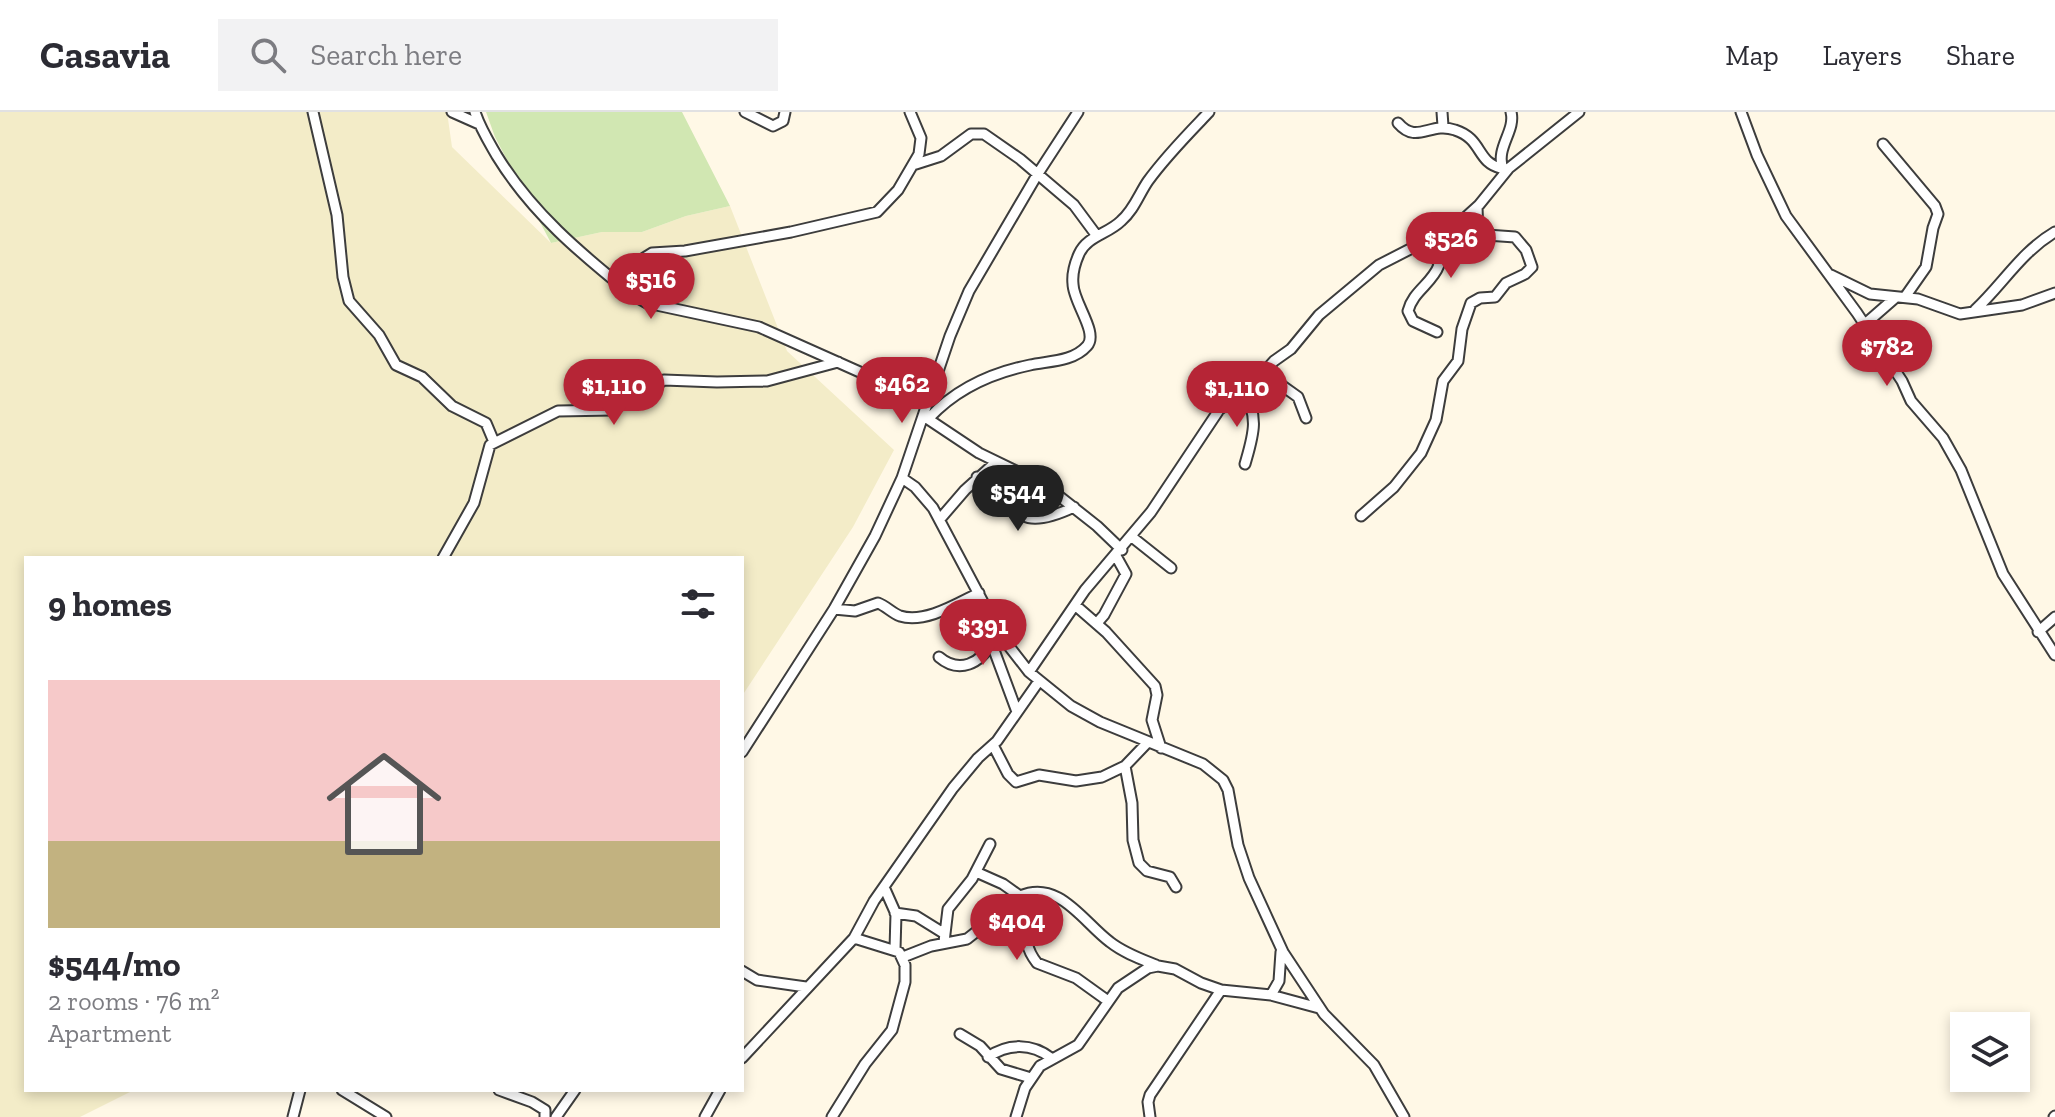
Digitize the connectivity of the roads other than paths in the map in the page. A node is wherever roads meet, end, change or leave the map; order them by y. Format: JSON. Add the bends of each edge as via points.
{"nodes":[{"id":1,"x":313,"y":112,"type":"edge"},
{"id":2,"x":452,"y":112,"type":"edge"},
{"id":3,"x":475,"y":112,"type":"edge"},
{"id":4,"x":745,"y":112,"type":"edge"},
{"id":5,"x":785,"y":112,"type":"edge"},
{"id":6,"x":910,"y":112,"type":"edge"},
{"id":7,"x":1078,"y":112,"type":"edge"},
{"id":8,"x":1209,"y":112,"type":"edge"},
{"id":9,"x":1442,"y":112,"type":"edge"},
{"id":10,"x":1511,"y":112,"type":"edge"},
{"id":11,"x":1579,"y":112,"type":"edge"},
{"id":12,"x":1741,"y":112,"type":"edge"},
{"id":13,"x":1398,"y":123,"type":"dead end"},
{"id":14,"x":479,"y":124,"type":"junction"},
{"id":15,"x":1443,"y":126,"type":"junction"},
{"id":16,"x":1883,"y":144,"type":"dead end"},
{"id":17,"x":921,"y":159,"type":"junction"},
{"id":18,"x":1504,"y":170,"type":"junction"},
{"id":19,"x":1037,"y":175,"type":"junction"},
{"id":20,"x":1477,"y":207,"type":"junction"},
{"id":21,"x":1444,"y":232,"type":"junction"},
{"id":22,"x":2055,"y":232,"type":"edge"},
{"id":23,"x":1478,"y":234,"type":"junction"},
{"id":24,"x":1097,"y":236,"type":"junction"},
{"id":25,"x":1420,"y":243,"type":"junction"},
{"id":26,"x":1828,"y":273,"type":"junction"},
{"id":27,"x":2055,"y":293,"type":"edge"},
{"id":28,"x":631,"y":294,"type":"junction"},
{"id":29,"x":1900,"y":297,"type":"junction"},
{"id":30,"x":1974,"y":311,"type":"junction"},
{"id":31,"x":1864,"y":325,"type":"junction"},
{"id":32,"x":1437,"y":332,"type":"dead end"},
{"id":33,"x":838,"y":362,"type":"junction"},
{"id":34,"x":1263,"y":372,"type":"junction"},
{"id":35,"x":1243,"y":390,"type":"junction"},
{"id":36,"x":927,"y":402,"type":"junction"},
{"id":37,"x":926,"y":417,"type":"junction"},
{"id":38,"x":1306,"y":418,"type":"dead end"},
{"id":39,"x":494,"y":442,"type":"junction"},
{"id":40,"x":996,"y":462,"type":"junction"},
{"id":41,"x":1245,"y":464,"type":"dead end"},
{"id":42,"x":977,"y":477,"type":"junction"},
{"id":43,"x":902,"y":478,"type":"junction"},
{"id":44,"x":1074,"y":507,"type":"junction"},
{"id":45,"x":1361,"y":516,"type":"dead end"},
{"id":46,"x":940,"y":519,"type":"junction"},
{"id":47,"x":1132,"y":537,"type":"junction"},
{"id":48,"x":1119,"y":553,"type":"junction"},
{"id":49,"x":444,"y":556,"type":"edge"},
{"id":50,"x":1171,"y":568,"type":"dead end"},
{"id":51,"x":979,"y":593,"type":"junction"},
{"id":52,"x":1075,"y":605,"type":"junction"},
{"id":53,"x":834,"y":609,"type":"junction"},
{"id":54,"x":2055,"y":617,"type":"edge"},
{"id":55,"x":1097,"y":623,"type":"junction"},
{"id":56,"x":997,"y":628,"type":"junction"},
{"id":57,"x":2038,"y":632,"type":"junction"},
{"id":58,"x":991,"y":642,"type":"junction"},
{"id":59,"x":2055,"y":655,"type":"edge"},
{"id":60,"x":939,"y":657,"type":"dead end"},
{"id":61,"x":1029,"y":672,"type":"junction"},
{"id":62,"x":1039,"y":681,"type":"junction"},
{"id":63,"x":1017,"y":712,"type":"junction"},
{"id":64,"x":1148,"y":742,"type":"junction"},
{"id":65,"x":993,"y":745,"type":"junction"},
{"id":66,"x":1161,"y":748,"type":"junction"},
{"id":67,"x":744,"y":749,"type":"edge"},
{"id":68,"x":1125,"y":766,"type":"junction"},
{"id":69,"x":990,"y":844,"type":"dead end"},
{"id":70,"x":976,"y":872,"type":"junction"},
{"id":71,"x":884,"y":887,"type":"junction"},
{"id":72,"x":1176,"y":887,"type":"dead end"},
{"id":73,"x":1020,"y":896,"type":"junction"},
{"id":74,"x":895,"y":913,"type":"junction"},
{"id":75,"x":986,"y":924,"type":"dead end"},
{"id":76,"x":854,"y":938,"type":"junction"},
{"id":77,"x":944,"y":938,"type":"junction"},
{"id":78,"x":1281,"y":948,"type":"junction"},
{"id":79,"x":899,"y":953,"type":"junction"},
{"id":80,"x":1158,"y":966,"type":"junction"},
{"id":81,"x":744,"y":972,"type":"edge"},
{"id":82,"x":806,"y":987,"type":"junction"},
{"id":83,"x":1221,"y":990,"type":"junction"},
{"id":84,"x":1271,"y":995,"type":"junction"},
{"id":85,"x":1108,"y":1001,"type":"junction"},
{"id":86,"x":1319,"y":1008,"type":"junction"},
{"id":87,"x":960,"y":1034,"type":"dead end"},
{"id":88,"x":744,"y":1056,"type":"edge"},
{"id":89,"x":988,"y":1057,"type":"junction"},
{"id":90,"x":1051,"y":1058,"type":"junction"},
{"id":91,"x":1031,"y":1078,"type":"junction"},
{"id":92,"x":299,"y":1092,"type":"edge"},
{"id":93,"x":345,"y":1092,"type":"edge"},
{"id":94,"x":504,"y":1092,"type":"edge"},
{"id":95,"x":574,"y":1092,"type":"edge"},
{"id":96,"x":719,"y":1092,"type":"edge"},
{"id":97,"x":835,"y":1115,"type":"edge"},
{"id":98,"x":293,"y":1117,"type":"edge"},
{"id":99,"x":386,"y":1117,"type":"edge"},
{"id":100,"x":545,"y":1117,"type":"edge"},
{"id":101,"x":556,"y":1117,"type":"edge"},
{"id":102,"x":705,"y":1117,"type":"edge"},
{"id":103,"x":1016,"y":1117,"type":"edge"},
{"id":104,"x":1150,"y":1117,"type":"edge"},
{"id":105,"x":1404,"y":1117,"type":"edge"}],
"edges":[{"from":1,"to":39,"type":"street","via":[[337,215],[349,301],[379,335],[396,365],[422,377],[452,406],[486,423]]},
{"from":2,"to":14,"type":"street"},
{"from":3,"to":14,"type":"street"},
{"from":4,"to":5,"type":"street","via":[[773,126],[783,121]]},
{"from":6,"to":17,"type":"street","via":[[921,138]]},
{"from":7,"to":19,"type":"street"},
{"from":8,"to":24,"type":"street","via":[[1164,161],[1122,221]]},
{"from":9,"to":15,"type":"street"},
{"from":10,"to":18,"type":"street","via":[[1500,159]]},
{"from":11,"to":18,"type":"street"},
{"from":12,"to":26,"type":"street","via":[[1786,216]]},
{"from":13,"to":15,"type":"street","via":[[1415,135]]},
{"from":14,"to":28,"type":"street","via":[[528,202]]},
{"from":15,"to":18,"type":"street","via":[[1468,135],[1486,161]]},
{"from":16,"to":29,"type":"street","via":[[1938,214],[1926,267]]},
{"from":17,"to":19,"type":"street","via":[[941,156],[976,132],[1003,146]]},
{"from":17,"to":28,"type":"street","via":[[877,212],[647,255]]},
{"from":18,"to":20,"type":"street"},
{"from":19,"to":24,"type":"street","via":[[1074,205]]},
{"from":19,"to":36,"type":"street","via":[[969,291]]},
{"from":20,"to":21,"type":"street"},
{"from":20,"to":23,"type":"street"},
{"from":21,"to":23,"type":"street"},
{"from":21,"to":25,"type":"street"},
{"from":22,"to":30,"type":"street","via":[[2023,255]]},
{"from":23,"to":45,"type":"street","via":[[1515,237],[1532,267],[1495,297],[1471,303],[1458,361],[1443,381],[1436,420],[1421,453]]},
{"from":24,"to":37,"type":"street","via":[[1083,246],[1073,285],[1091,333],[1089,344],[1064,359],[1004,372],[966,388]]},
{"from":25,"to":32,"type":"street","via":[[1439,265],[1408,311],[1413,321]]},
{"from":25,"to":34,"type":"street","via":[[1379,265]]},
{"from":26,"to":29,"type":"street","via":[[1870,294]]},
{"from":26,"to":31,"type":"street"},
{"from":27,"to":30,"type":"street","via":[[2022,305]]},
{"from":28,"to":33,"type":"street","via":[[647,303],[759,327]]},
{"from":29,"to":30,"type":"street","via":[[1952,312]]},
{"from":29,"to":31,"type":"street"},
{"from":31,"to":57,"type":"street","via":[[1911,401],[1943,438],[2003,574]]},
{"from":33,"to":36,"type":"street"},
{"from":33,"to":39,"type":"street","via":[[767,381],[664,380],[612,410],[558,411]]},
{"from":34,"to":35,"type":"street"},
{"from":34,"to":38,"type":"street","via":[[1298,397]]},
{"from":35,"to":41,"type":"street","via":[[1255,419]]},
{"from":35,"to":47,"type":"street","via":[[1219,410]]},
{"from":36,"to":37,"type":"street"},
{"from":37,"to":40,"type":"street"},
{"from":37,"to":43,"type":"street"},
{"from":39,"to":49,"type":"street","via":[[486,453],[474,503]]},
{"from":40,"to":42,"type":"street"},
{"from":40,"to":44,"type":"street","via":[[1033,478]]},
{"from":42,"to":44,"type":"street","via":[[1019,516],[1046,518]]},
{"from":42,"to":46,"type":"street"},
{"from":43,"to":46,"type":"street"},
{"from":43,"to":53,"type":"street"},
{"from":44,"to":48,"type":"street"},
{"from":46,"to":51,"type":"street"},
{"from":47,"to":48,"type":"street"},
{"from":47,"to":50,"type":"street"},
{"from":48,"to":52,"type":"street"},
{"from":48,"to":55,"type":"street","via":[[1126,574]]},
{"from":51,"to":53,"type":"street","via":[[914,617],[878,603],[855,611]]},
{"from":51,"to":56,"type":"street"},
{"from":52,"to":55,"type":"street"},
{"from":52,"to":61,"type":"street"},
{"from":53,"to":67,"type":"street"},
{"from":54,"to":57,"type":"street"},
{"from":55,"to":66,"type":"street","via":[[1155,686],[1152,720]]},
{"from":56,"to":58,"type":"street"},
{"from":56,"to":61,"type":"street"},
{"from":57,"to":59,"type":"street"},
{"from":58,"to":60,"type":"street","via":[[984,654],[963,667]]},
{"from":58,"to":63,"type":"street"},
{"from":61,"to":62,"type":"street"},
{"from":62,"to":63,"type":"street"},
{"from":62,"to":64,"type":"street","via":[[1071,706]]},
{"from":63,"to":65,"type":"street"},
{"from":64,"to":66,"type":"street"},
{"from":64,"to":68,"type":"street"},
{"from":65,"to":68,"type":"street","via":[[1017,782],[1039,775],[1089,780]]},
{"from":65,"to":71,"type":"street","via":[[966,772]]},
{"from":66,"to":78,"type":"street","via":[[1203,764],[1223,780],[1249,878]]},
{"from":68,"to":72,"type":"street","via":[[1139,863],[1170,877]]},
{"from":69,"to":70,"type":"street"},
{"from":70,"to":73,"type":"street"},
{"from":70,"to":77,"type":"street","via":[[948,909]]},
{"from":71,"to":74,"type":"street"},
{"from":71,"to":76,"type":"street"},
{"from":73,"to":80,"type":"street","via":[[1037,891],[1055,895],[1111,943]]},
{"from":73,"to":85,"type":"street","via":[[1028,912],[1025,940],[1037,963],[1076,978]]},
{"from":74,"to":77,"type":"street","via":[[916,916]]},
{"from":74,"to":79,"type":"street"},
{"from":75,"to":77,"type":"street","via":[[967,939]]},
{"from":76,"to":79,"type":"street"},
{"from":76,"to":82,"type":"street"},
{"from":77,"to":79,"type":"street"},
{"from":78,"to":84,"type":"street","via":[[1279,981]]},
{"from":78,"to":86,"type":"street"},
{"from":79,"to":97,"type":"street","via":[[905,982],[892,1030]]},
{"from":80,"to":83,"type":"street"},
{"from":80,"to":85,"type":"street","via":[[1129,979]]},
{"from":81,"to":82,"type":"street","via":[[757,980]]},
{"from":82,"to":88,"type":"street"},
{"from":83,"to":84,"type":"street"},
{"from":83,"to":104,"type":"street","via":[[1150,1095]]},
{"from":84,"to":86,"type":"street"},
{"from":85,"to":90,"type":"street","via":[[1078,1045]]},
{"from":86,"to":105,"type":"street","via":[[1374,1065]]},
{"from":87,"to":89,"type":"street"},
{"from":89,"to":90,"type":"street","via":[[1022,1045]]},
{"from":89,"to":91,"type":"street","via":[[1009,1073]]},
{"from":90,"to":91,"type":"street"},
{"from":91,"to":103,"type":"street"},
{"from":92,"to":98,"type":"street"},
{"from":93,"to":99,"type":"street"},
{"from":94,"to":100,"type":"street","via":[[545,1110]]},
{"from":95,"to":101,"type":"street"},
{"from":96,"to":102,"type":"street"}]}
